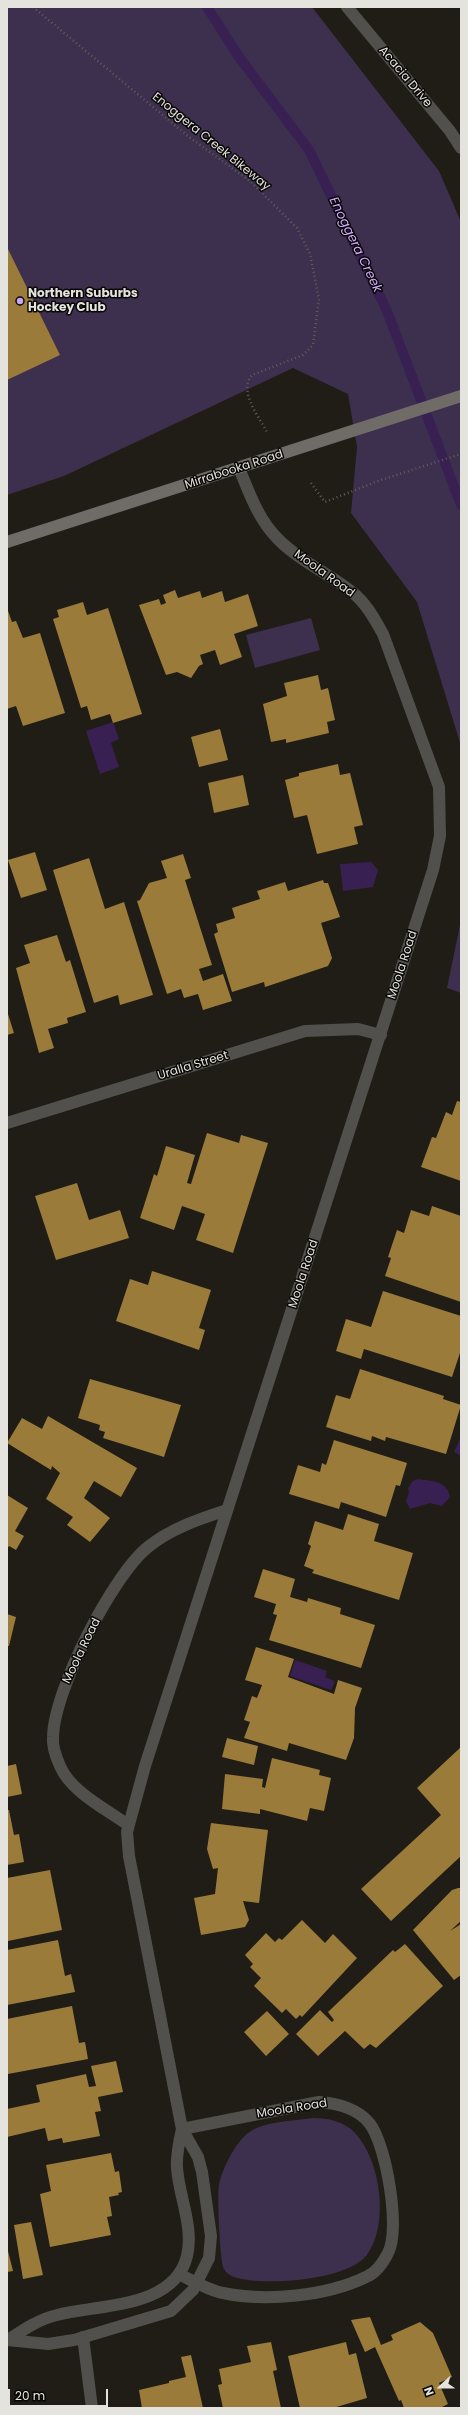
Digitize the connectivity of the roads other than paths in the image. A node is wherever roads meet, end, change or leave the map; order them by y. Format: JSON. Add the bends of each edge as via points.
{"nodes":[{"id":1,"x":347,"y":7,"type":"edge"},
{"id":2,"x":461,"y":148,"type":"edge"},
{"id":3,"x":461,"y":396,"type":"edge"},
{"id":4,"x":239,"y":468,"type":"junction"},
{"id":5,"x":7,"y":542,"type":"edge"},
{"id":6,"x":381,"y":1035,"type":"junction"},
{"id":7,"x":7,"y":1123,"type":"edge"},
{"id":8,"x":228,"y":1510,"type":"junction"},
{"id":9,"x":128,"y":1825,"type":"junction"},
{"id":10,"x":182,"y":2129,"type":"junction"},
{"id":11,"x":179,"y":2274,"type":"junction"},
{"id":12,"x":198,"y":2284,"type":"junction"},
{"id":13,"x":83,"y":2337,"type":"junction"},
{"id":14,"x":8,"y":2340,"type":"edge"},
{"id":15,"x":92,"y":2408,"type":"edge"}],
"edges":[{"from":1,"to":2,"type":"street","name":"Acacia Drive","via":[[450,131]]},
{"from":3,"to":4,"type":"street","name":"Mirrabooka Road"},
{"from":4,"to":5,"type":"street","name":"Mirrabooka Road"},
{"from":4,"to":6,"type":"street","name":"Moola Road","via":[[260,514],[277,539],[353,592],[371,612],[383,634],[439,787],[440,836],[433,870]]},
{"from":6,"to":7,"type":"street","name":"Uralla Street","via":[[358,1029],[305,1031]]},
{"from":6,"to":8,"type":"street","name":"Moola Road"},
{"from":8,"to":9,"type":"street","name":"Moola Road"},
{"from":8,"to":9,"type":"street","name":"Moola Road","via":[[193,1521],[170,1532],[148,1547],[130,1564],[92,1629],[64,1687],[52,1738],[60,1767],[74,1786]]},
{"from":9,"to":10,"type":"street","name":"Moola Road","via":[[127,1847]]},
{"from":10,"to":11,"type":"street","name":"Moola Road","via":[[177,2152],[177,2168],[189,2237],[187,2256]]},
{"from":10,"to":12,"type":"street","name":"Moola Road","via":[[198,2157],[211,2236],[209,2258]]},
{"from":10,"to":12,"type":"street","name":"Moola Road","via":[[319,2102],[335,2103],[354,2111],[370,2123],[378,2139],[389,2182],[394,2226],[389,2252],[377,2270],[367,2277],[327,2290],[300,2295],[251,2297],[222,2293]]},
{"from":11,"to":12,"type":"street"},
{"from":11,"to":14,"type":"street","name":"Moola Road","via":[[167,2287],[151,2297],[55,2315],[28,2326]]},
{"from":12,"to":13,"type":"street","name":"Moola Road","via":[[171,2312]]},
{"from":13,"to":14,"type":"street","name":"Moola Road","via":[[48,2344]]},
{"from":13,"to":15,"type":"street"}]}
